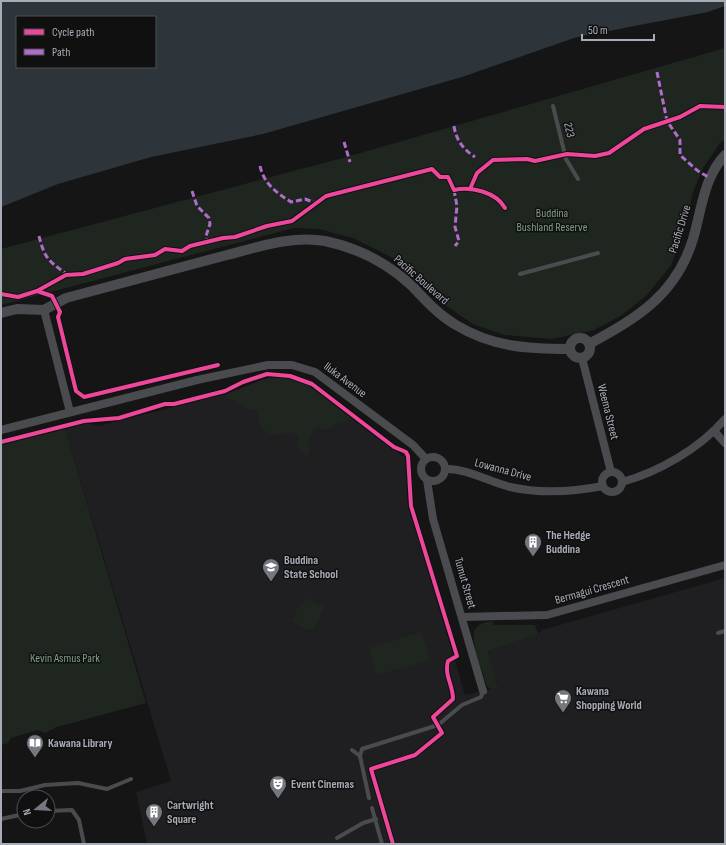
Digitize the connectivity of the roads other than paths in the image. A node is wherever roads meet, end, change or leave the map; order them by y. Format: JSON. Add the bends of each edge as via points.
{"nodes":[{"id":1,"x":553,"y":106,"type":"dead end"},
{"id":2,"x":725,"y":155,"type":"edge"},
{"id":3,"x":578,"y":179,"type":"dead end"},
{"id":4,"x":598,"y":253,"type":"dead end"},
{"id":5,"x":520,"y":274,"type":"dead end"},
{"id":6,"x":44,"y":310,"type":"junction"},
{"id":7,"x":1,"y":313,"type":"edge"},
{"id":8,"x":589,"y":344,"type":"junction"},
{"id":9,"x":570,"y":349,"type":"junction"},
{"id":10,"x":582,"y":358,"type":"junction"},
{"id":11,"x":70,"y":412,"type":"junction"},
{"id":12,"x":725,"y":419,"type":"edge"},
{"id":13,"x":1,"y":430,"type":"edge"},
{"id":14,"x":714,"y":432,"type":"junction"},
{"id":15,"x":725,"y":443,"type":"edge"},
{"id":16,"x":426,"y":459,"type":"junction"},
{"id":17,"x":445,"y":469,"type":"junction"},
{"id":18,"x":611,"y":472,"type":"junction"},
{"id":19,"x":427,"y":480,"type":"junction"},
{"id":20,"x":622,"y":482,"type":"junction"},
{"id":21,"x":603,"y":486,"type":"junction"},
{"id":22,"x":725,"y":565,"type":"edge"},
{"id":23,"x":462,"y":617,"type":"junction"},
{"id":24,"x":725,"y":631,"type":"edge"},
{"id":25,"x":718,"y":633,"type":"dead end"},
{"id":26,"x":483,"y":691,"type":"joint"},
{"id":27,"x":352,"y":750,"type":"dead end"},
{"id":28,"x":360,"y":756,"type":"junction"},
{"id":29,"x":131,"y":779,"type":"dead end"},
{"id":30,"x":1,"y":791,"type":"edge"},
{"id":31,"x":369,"y":798,"type":"dead end"},
{"id":32,"x":372,"y":808,"type":"dead end"},
{"id":33,"x":56,"y":811,"type":"edge"},
{"id":34,"x":16,"y":816,"type":"edge"},
{"id":35,"x":1,"y":819,"type":"edge"},
{"id":36,"x":376,"y":819,"type":"junction"},
{"id":37,"x":337,"y":838,"type":"dead end"},
{"id":38,"x":84,"y":844,"type":"edge"},
{"id":39,"x":382,"y":844,"type":"edge"}],
"edges":[{"from":1,"to":3,"type":"lane","name":"223","via":[[566,159]]},
{"from":2,"to":8,"type":"street","name":"Pacific Drive","via":[[709,178],[693,239],[669,286],[646,310]]},
{"from":4,"to":5,"type":"lane"},
{"from":6,"to":7,"type":"street","via":[[17,309]]},
{"from":6,"to":9,"type":"street","name":"Pacific Boulevard","via":[[66,298],[204,261],[275,244],[308,240],[325,241],[345,246],[378,261],[394,272],[440,314],[476,336],[520,348]]},
{"from":6,"to":11,"type":"street"},
{"from":8,"to":9,"type":"street","via":[[584,339],[577,338],[571,342]]},
{"from":8,"to":10,"type":"street","via":[[589,351]]},
{"from":9,"to":10,"type":"street","via":[[575,357]]},
{"from":10,"to":18,"type":"street","name":"Weema Street"},
{"from":11,"to":13,"type":"street","name":"Iluka Avenue"},
{"from":11,"to":16,"type":"street","name":"Iluka Avenue","via":[[233,372],[284,364],[304,367],[315,372],[413,445]]},
{"from":12,"to":14,"type":"street"},
{"from":14,"to":15,"type":"street"},
{"from":14,"to":20,"type":"street","via":[[664,466]]},
{"from":16,"to":17,"type":"street","via":[[437,458],[443,462]]},
{"from":16,"to":19,"type":"street","via":[[421,470]]},
{"from":17,"to":19,"type":"street","via":[[443,476],[438,480]]},
{"from":17,"to":21,"type":"street","name":"Lowanna Drive","via":[[458,470],[510,487],[533,491],[568,491]]},
{"from":18,"to":20,"type":"street","via":[[618,474]]},
{"from":18,"to":21,"type":"street","via":[[603,477]]},
{"from":19,"to":23,"type":"street","name":"Tumut Street","via":[[433,519]]},
{"from":20,"to":21,"type":"street","via":[[614,492]]},
{"from":22,"to":23,"type":"street","name":"Bermagui Crescent","via":[[547,615]]},
{"from":23,"to":26,"type":"street","name":"Tumut Street"},
{"from":24,"to":25,"type":"lane"},
{"from":26,"to":28,"type":"lane","via":[[481,697],[462,705],[438,725],[362,749]]},
{"from":27,"to":28,"type":"lane"},
{"from":28,"to":31,"type":"lane"},
{"from":29,"to":30,"type":"lane","via":[[107,789],[78,782],[45,785],[20,791]]},
{"from":32,"to":36,"type":"lane"},
{"from":33,"to":38,"type":"lane","via":[[72,810],[76,814]]},
{"from":34,"to":35,"type":"lane"},
{"from":36,"to":37,"type":"lane","via":[[363,823]]},
{"from":36,"to":39,"type":"lane"}]}
